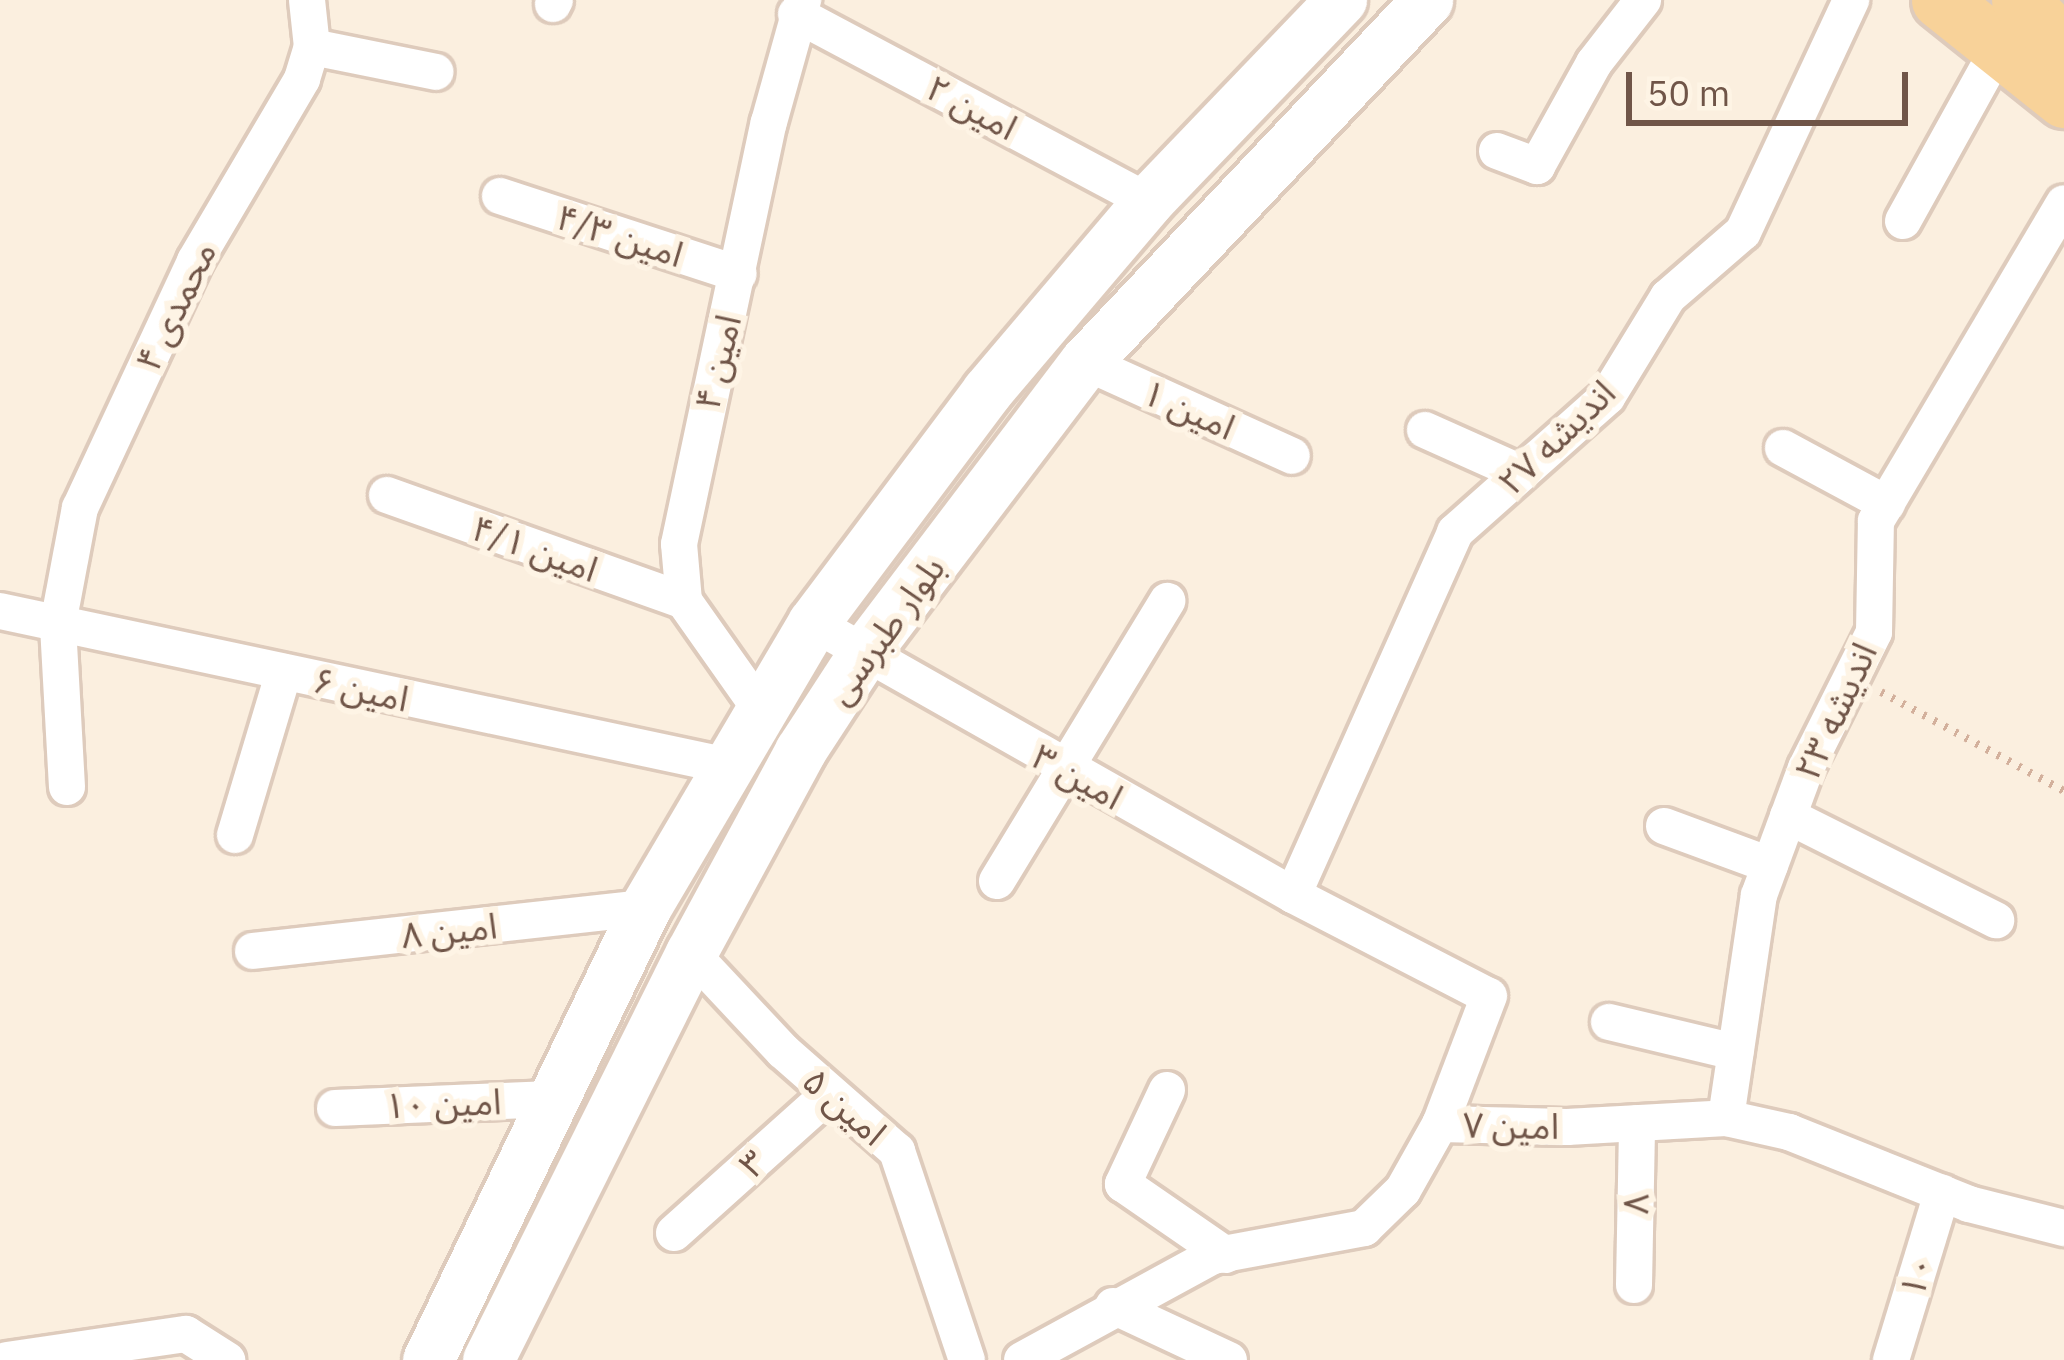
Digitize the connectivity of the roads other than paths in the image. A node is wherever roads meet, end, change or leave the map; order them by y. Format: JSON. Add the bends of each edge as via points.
{"nodes":[{"id":1,"x":308,"y":0,"type":"edge"},
{"id":2,"x":1341,"y":0,"type":"edge"},
{"id":3,"x":1426,"y":0,"type":"edge"},
{"id":4,"x":1643,"y":0,"type":"edge"},
{"id":5,"x":1851,"y":0,"type":"edge"},
{"id":6,"x":1940,"y":0,"type":"edge"},
{"id":7,"x":800,"y":7,"type":"edge"},
{"id":8,"x":2010,"y":22,"type":"edge"},
{"id":9,"x":2064,"y":46,"type":"edge"},
{"id":10,"x":312,"y":47,"type":"junction"},
{"id":11,"x":436,"y":72,"type":"dead end"},
{"id":12,"x":2064,"y":99,"type":"edge"},
{"id":13,"x":1497,"y":151,"type":"dead end"},
{"id":14,"x":500,"y":196,"type":"dead end"},
{"id":15,"x":1148,"y":201,"type":"junction"},
{"id":16,"x":2064,"y":203,"type":"edge"},
{"id":17,"x":1903,"y":220,"type":"dead end"},
{"id":18,"x":740,"y":274,"type":"junction"},
{"id":19,"x":1085,"y":362,"type":"junction"},
{"id":20,"x":1425,"y":430,"type":"dead end"},
{"id":21,"x":1784,"y":448,"type":"dead end"},
{"id":22,"x":1292,"y":456,"type":"dead end"},
{"id":23,"x":1521,"y":473,"type":"junction"},
{"id":24,"x":387,"y":495,"type":"dead end"},
{"id":25,"x":1887,"y":504,"type":"junction"},
{"id":26,"x":684,"y":601,"type":"junction"},
{"id":27,"x":1167,"y":601,"type":"dead end"},
{"id":28,"x":0,"y":610,"type":"edge"},
{"id":29,"x":813,"y":623,"type":"junction"},
{"id":30,"x":58,"y":624,"type":"junction"},
{"id":31,"x":864,"y":653,"type":"junction"},
{"id":32,"x":284,"y":672,"type":"junction"},
{"id":33,"x":758,"y":706,"type":"junction"},
{"id":34,"x":723,"y":765,"type":"junction"},
{"id":35,"x":1063,"y":768,"type":"junction"},
{"id":36,"x":67,"y":787,"type":"dead end"},
{"id":37,"x":1788,"y":816,"type":"junction"},
{"id":38,"x":1664,"y":826,"type":"dead end"},
{"id":39,"x":235,"y":835,"type":"dead end"},
{"id":40,"x":1770,"y":865,"type":"junction"},
{"id":41,"x":997,"y":881,"type":"dead end"},
{"id":42,"x":1293,"y":895,"type":"junction"},
{"id":43,"x":645,"y":908,"type":"junction"},
{"id":44,"x":1996,"y":920,"type":"dead end"},
{"id":45,"x":253,"y":951,"type":"dead end"},
{"id":46,"x":691,"y":953,"type":"junction"},
{"id":47,"x":1609,"y":1022,"type":"dead end"},
{"id":48,"x":1735,"y":1052,"type":"junction"},
{"id":49,"x":1167,"y":1090,"type":"dead end"},
{"id":50,"x":829,"y":1094,"type":"junction"},
{"id":51,"x":550,"y":1100,"type":"junction"},
{"id":52,"x":335,"y":1108,"type":"dead end"},
{"id":53,"x":1726,"y":1118,"type":"junction"},
{"id":54,"x":1636,"y":1123,"type":"junction"},
{"id":55,"x":1440,"y":1124,"type":"junction"},
{"id":56,"x":1942,"y":1193,"type":"junction"},
{"id":57,"x":2064,"y":1228,"type":"edge"},
{"id":58,"x":674,"y":1233,"type":"dead end"},
{"id":59,"x":1226,"y":1255,"type":"junction"},
{"id":60,"x":1634,"y":1285,"type":"dead end"},
{"id":61,"x":1113,"y":1306,"type":"junction"},
{"id":62,"x":7,"y":1360,"type":"edge"},
{"id":63,"x":227,"y":1360,"type":"edge"},
{"id":64,"x":428,"y":1360,"type":"edge"},
{"id":65,"x":488,"y":1360,"type":"edge"},
{"id":66,"x":968,"y":1360,"type":"edge"},
{"id":67,"x":1022,"y":1360,"type":"edge"},
{"id":68,"x":1228,"y":1360,"type":"edge"},
{"id":69,"x":1891,"y":1360,"type":"edge"}],
"edges":[{"from":1,"to":10,"type":"street"},
{"from":2,"to":15,"type":"main road","name":"بلوار طبرسی"},
{"from":3,"to":19,"type":"main road","name":"بلوار طبرسی"},
{"from":4,"to":13,"type":"street","via":[[1594,63],[1538,166]]},
{"from":5,"to":23,"type":"street","name":"اندیشه ۲۷","via":[[1743,232],[1668,297],[1607,397]]},
{"from":6,"to":8,"type":"main road"},
{"from":7,"to":15,"type":"street","name":"امین ۲"},
{"from":7,"to":18,"type":"street","name":"امین ۴"},
{"from":8,"to":9,"type":"main road"},
{"from":8,"to":12,"type":"main road"},
{"from":8,"to":17,"type":"street"},
{"from":10,"to":11,"type":"street"},
{"from":10,"to":30,"type":"street","name":"محمدی ۴","via":[[194,261],[80,508]]},
{"from":14,"to":18,"type":"street","name":"۴/۳ امین"},
{"from":15,"to":29,"type":"main road","name":"بلوار طبرسی","via":[[987,392]]},
{"from":16,"to":25,"type":"street","name":"اندیشه ۲۳"},
{"from":18,"to":26,"type":"street","name":"امین ۴","via":[[692,465],[679,544]]},
{"from":19,"to":22,"type":"street","name":"امین ۱"},
{"from":19,"to":31,"type":"main road","name":"بلوار طبرسی"},
{"from":20,"to":23,"type":"street"},
{"from":21,"to":25,"type":"street"},
{"from":23,"to":42,"type":"street","name":"اندیشه ۲۷","via":[[1455,532]]},
{"from":24,"to":26,"type":"street","name":"امین ۴/۱"},
{"from":25,"to":37,"type":"street","name":"اندیشه ۲۳","via":[[1876,521],[1874,632]]},
{"from":26,"to":33,"type":"street"},
{"from":27,"to":35,"type":"street"},
{"from":28,"to":30,"type":"street","name":"امین ۶"},
{"from":29,"to":31,"type":"street","name":"امین ۳"},
{"from":29,"to":33,"type":"main road","name":"بلوار طبرسی"},
{"from":30,"to":32,"type":"street","name":"امین ۶"},
{"from":30,"to":36,"type":"street","name":"محمدی ۴"},
{"from":31,"to":35,"type":"street","name":"امین ۳"},
{"from":31,"to":46,"type":"main road","name":"بلوار طبرسی","via":[[800,751]]},
{"from":32,"to":34,"type":"street","name":"امین ۶"},
{"from":32,"to":39,"type":"street"},
{"from":33,"to":34,"type":"main road","name":"بلوار طبرسی"},
{"from":34,"to":43,"type":"main road","name":"بلوار طبرسی"},
{"from":35,"to":41,"type":"street"},
{"from":35,"to":42,"type":"street","name":"امین ۳"},
{"from":37,"to":40,"type":"street","name":"اندیشه ۲۳"},
{"from":37,"to":44,"type":"street"},
{"from":38,"to":40,"type":"street"},
{"from":40,"to":48,"type":"street","name":"اندیشه ۲۳"},
{"from":42,"to":55,"type":"street","name":"امین ۳","via":[[1489,996]]},
{"from":43,"to":45,"type":"street","name":"امین ۸"},
{"from":43,"to":51,"type":"main road","name":"بلوار طبرسی"},
{"from":46,"to":50,"type":"street","name":"امین ۵"},
{"from":46,"to":65,"type":"main road","name":"بلوار طبرسی"},
{"from":47,"to":48,"type":"street"},
{"from":48,"to":53,"type":"street","name":"اندیشه ۲۳"},
{"from":49,"to":59,"type":"street","via":[[1123,1184]]},
{"from":50,"to":58,"type":"street","name":"۳"},
{"from":50,"to":66,"type":"street","name":"امین ۵","via":[[897,1151]]},
{"from":51,"to":52,"type":"street","name":"امین ۱۰"},
{"from":51,"to":64,"type":"main road","name":"بلوار طبرسی"},
{"from":53,"to":54,"type":"street","name":"امین ۷"},
{"from":53,"to":56,"type":"street","name":"امین ۷","via":[[1789,1132]]},
{"from":54,"to":55,"type":"street","name":"امین ۷"},
{"from":54,"to":60,"type":"street","name":"۸"},
{"from":55,"to":59,"type":"street","name":"امین ۷","via":[[1403,1190],[1364,1228]]},
{"from":56,"to":57,"type":"street","name":"امین ۷"},
{"from":56,"to":69,"type":"street","name":"۱۰"},
{"from":59,"to":61,"type":"street","name":"امین ۷"},
{"from":61,"to":67,"type":"street","name":"امین ۷"},
{"from":61,"to":68,"type":"street"},
{"from":62,"to":63,"type":"street","via":[[186,1334]]}]}
